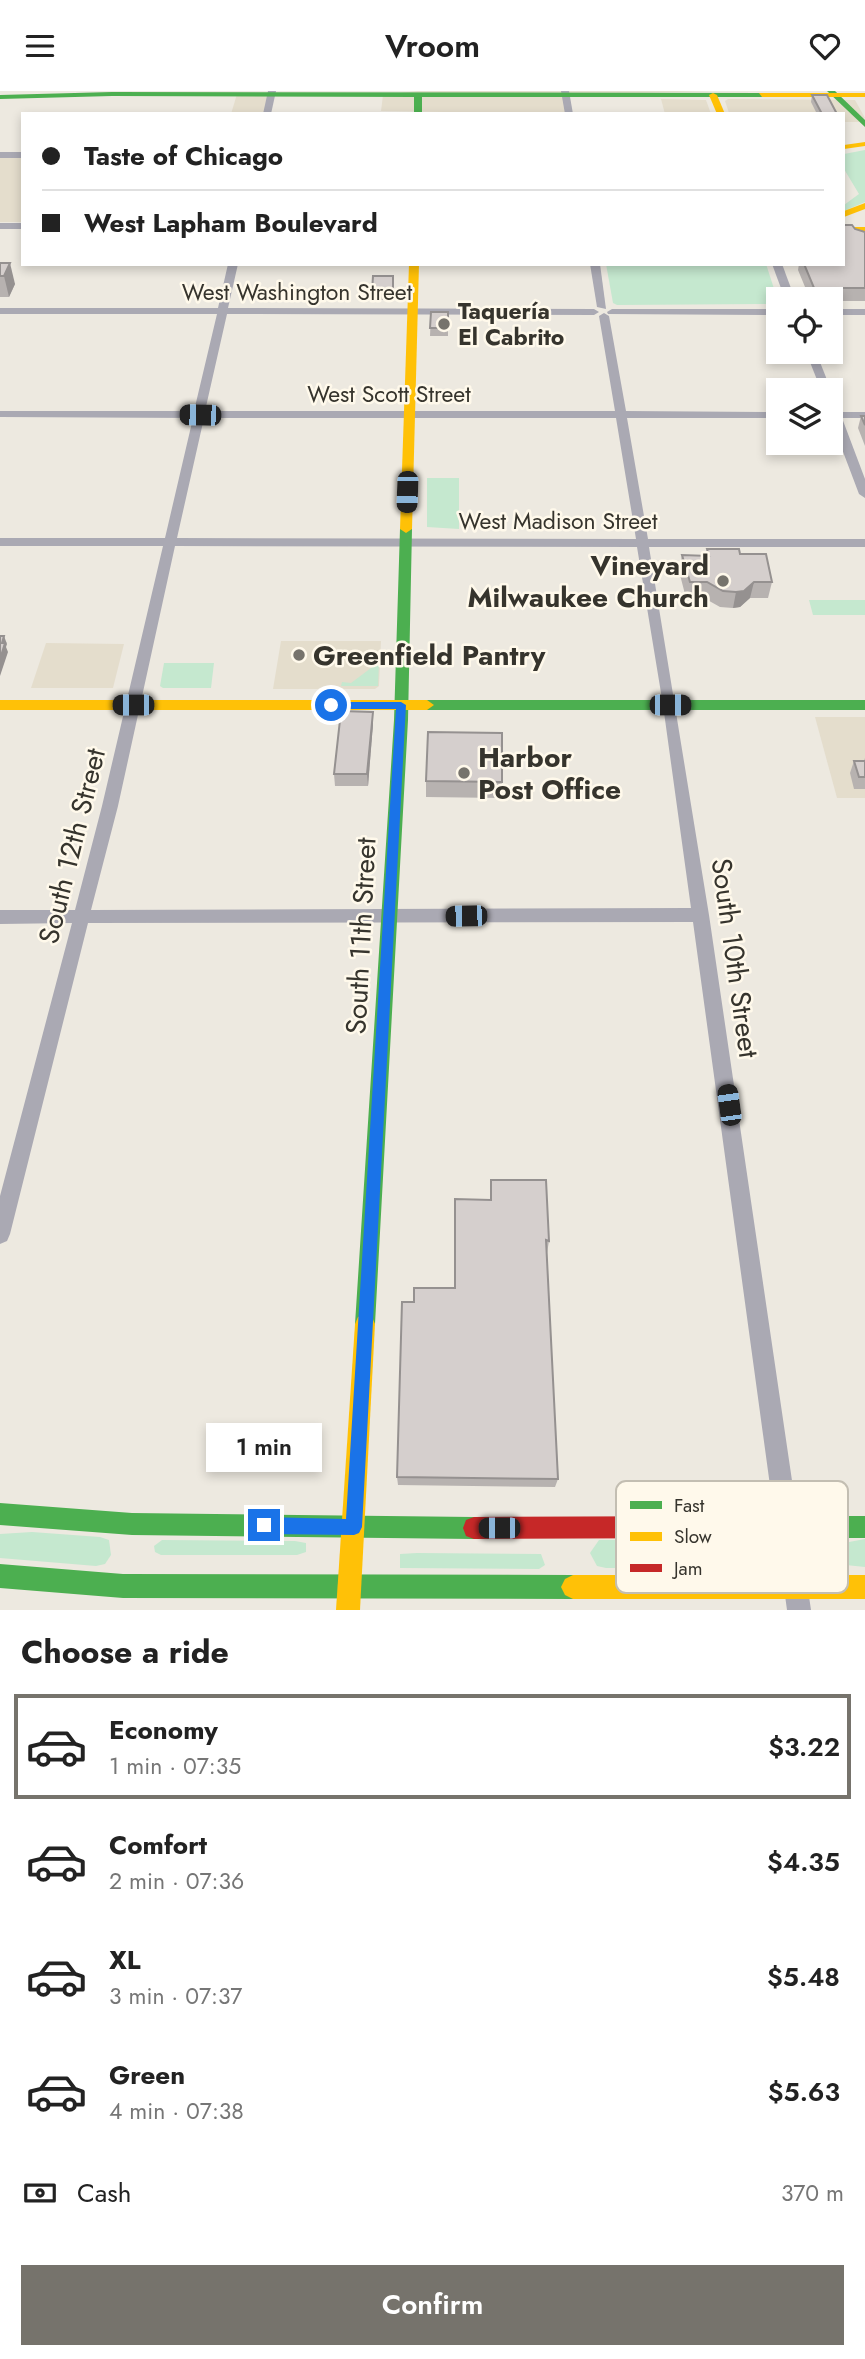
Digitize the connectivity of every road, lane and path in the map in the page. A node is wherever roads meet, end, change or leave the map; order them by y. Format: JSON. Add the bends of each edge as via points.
{"nodes":[{"id":1,"x":831,"y":91,"type":"edge"},
{"id":2,"x":857,"y":91,"type":"edge"},
{"id":3,"x":272,"y":93,"type":"edge"},
{"id":4,"x":418,"y":93,"type":"edge"},
{"id":5,"x":566,"y":93,"type":"edge"},
{"id":6,"x":713,"y":93,"type":"edge"},
{"id":7,"x":865,"y":96,"type":"edge"},
{"id":8,"x":1,"y":98,"type":"edge"},
{"id":9,"x":267,"y":112,"type":"edge"},
{"id":10,"x":418,"y":112,"type":"edge"},
{"id":11,"x":569,"y":112,"type":"edge"},
{"id":12,"x":720,"y":112,"type":"edge"},
{"id":13,"x":865,"y":125,"type":"edge"},
{"id":14,"x":865,"y":144,"type":"edge"},
{"id":15,"x":865,"y":149,"type":"edge"},
{"id":16,"x":845,"y":150,"type":"edge"},
{"id":17,"x":845,"y":150,"type":"edge"},
{"id":18,"x":0,"y":155,"type":"edge"},
{"id":19,"x":21,"y":155,"type":"edge"},
{"id":20,"x":865,"y":206,"type":"edge"},
{"id":21,"x":845,"y":214,"type":"edge"},
{"id":22,"x":0,"y":226,"type":"edge"},
{"id":23,"x":21,"y":226,"type":"edge"},
{"id":24,"x":845,"y":230,"type":"edge"},
{"id":25,"x":865,"y":230,"type":"edge"},
{"id":26,"x":233,"y":266,"type":"edge"},
{"id":27,"x":414,"y":266,"type":"edge"},
{"id":28,"x":595,"y":266,"type":"edge"},
{"id":29,"x":778,"y":266,"type":"edge"},
{"id":30,"x":786,"y":287,"type":"edge"},
{"id":31,"x":0,"y":311,"type":"edge"},
{"id":32,"x":412,"y":311,"type":"junction"},
{"id":33,"x":603,"y":311,"type":"junction"},
{"id":34,"x":222,"y":312,"type":"junction"},
{"id":35,"x":766,"y":312,"type":"edge"},
{"id":36,"x":843,"y":312,"type":"edge"},
{"id":37,"x":865,"y":312,"type":"edge"},
{"id":38,"x":843,"y":413,"type":"edge"},
{"id":39,"x":0,"y":414,"type":"edge"},
{"id":40,"x":200,"y":415,"type":"junction"},
{"id":41,"x":409,"y":415,"type":"junction"},
{"id":42,"x":621,"y":415,"type":"junction"},
{"id":43,"x":766,"y":415,"type":"edge"},
{"id":44,"x":865,"y":415,"type":"edge"},
{"id":45,"x":843,"y":438,"type":"edge"},
{"id":46,"x":865,"y":494,"type":"edge"},
{"id":47,"x":0,"y":542,"type":"edge"},
{"id":48,"x":170,"y":542,"type":"junction"},
{"id":49,"x":643,"y":542,"type":"junction"},
{"id":50,"x":406,"y":543,"type":"junction"},
{"id":51,"x":865,"y":543,"type":"edge"},
{"id":52,"x":0,"y":705,"type":"edge"},
{"id":53,"x":133,"y":705,"type":"junction"},
{"id":54,"x":401,"y":705,"type":"junction"},
{"id":55,"x":670,"y":705,"type":"junction"},
{"id":56,"x":865,"y":705,"type":"edge"},
{"id":57,"x":701,"y":915,"type":"junction"},
{"id":58,"x":0,"y":917,"type":"edge"},
{"id":59,"x":82,"y":917,"type":"junction"},
{"id":60,"x":388,"y":917,"type":"junction"},
{"id":61,"x":0,"y":1234,"type":"edge"},
{"id":62,"x":781,"y":1481,"type":"edge"},
{"id":63,"x":0,"y":1514,"type":"edge"},
{"id":64,"x":354,"y":1527,"type":"junction"},
{"id":65,"x":616,"y":1528,"type":"edge"},
{"id":66,"x":0,"y":1576,"type":"edge"},
{"id":67,"x":350,"y":1586,"type":"junction"},
{"id":68,"x":616,"y":1587,"type":"edge"},
{"id":69,"x":348,"y":1610,"type":"edge"}],
"edges":[{"from":1,"to":13,"type":"main road"},
{"from":2,"to":7,"type":"main road"},
{"from":3,"to":4,"type":"main road"},
{"from":3,"to":8,"type":"main road"},
{"from":3,"to":9,"type":"street"},
{"from":4,"to":5,"type":"main road"},
{"from":4,"to":10,"type":"main road"},
{"from":5,"to":6,"type":"main road"},
{"from":5,"to":11,"type":"street"},
{"from":6,"to":7,"type":"main road"},
{"from":6,"to":12,"type":"main road"},
{"from":14,"to":16,"type":"main road"},
{"from":15,"to":17,"type":"main road"},
{"from":18,"to":19,"type":"street"},
{"from":20,"to":21,"type":"main road"},
{"from":22,"to":23,"type":"street"},
{"from":24,"to":25,"type":"main road"},
{"from":26,"to":34,"type":"street","name":"South 12th Street"},
{"from":27,"to":32,"type":"main road","name":"South 11th Street"},
{"from":28,"to":33,"type":"street","name":"South 10th Street"},
{"from":29,"to":30,"type":"street"},
{"from":31,"to":34,"type":"street","name":"West Washington Street"},
{"from":32,"to":33,"type":"street","name":"West Washington Street"},
{"from":32,"to":34,"type":"street","name":"West Washington Street"},
{"from":32,"to":41,"type":"main road","name":"South 11th Street"},
{"from":33,"to":35,"type":"street","name":"West Washington Street"},
{"from":33,"to":42,"type":"street","name":"South 10th Street"},
{"from":34,"to":40,"type":"street","name":"South 12th Street"},
{"from":36,"to":37,"type":"street"},
{"from":38,"to":44,"type":"street"},
{"from":39,"to":40,"type":"street","name":"West Scott Street"},
{"from":40,"to":41,"type":"street","name":"West Scott Street"},
{"from":40,"to":48,"type":"street","name":"South 12th Street"},
{"from":41,"to":42,"type":"street","name":"West Scott Street"},
{"from":41,"to":50,"type":"main road","name":"South 11th Street"},
{"from":42,"to":43,"type":"street","name":"West Scott Street"},
{"from":42,"to":49,"type":"street","name":"South 10th Street"},
{"from":45,"to":46,"type":"street"},
{"from":47,"to":48,"type":"street","name":"West Madison Street"},
{"from":48,"to":50,"type":"street","name":"West Madison Street"},
{"from":48,"to":53,"type":"street","name":"South 12th Street"},
{"from":49,"to":50,"type":"street","name":"West Madison Street"},
{"from":49,"to":51,"type":"street","name":"West Madison Street"},
{"from":49,"to":55,"type":"street","name":"South 10th Street"},
{"from":50,"to":54,"type":"main road","name":"South 11th Street"},
{"from":52,"to":53,"type":"main road"},
{"from":53,"to":54,"type":"main road"},
{"from":53,"to":59,"type":"street","name":"South 12th Street"},
{"from":54,"to":55,"type":"main road"},
{"from":54,"to":60,"type":"main road","name":"South 11th Street"},
{"from":55,"to":56,"type":"main road"},
{"from":55,"to":57,"type":"street","name":"South 10th Street"},
{"from":57,"to":60,"type":"street"},
{"from":57,"to":62,"type":"street","name":"South 10th Street"},
{"from":58,"to":59,"type":"street"},
{"from":59,"to":60,"type":"street"},
{"from":59,"to":61,"type":"street","name":"South 12th Street"},
{"from":60,"to":64,"type":"main road","name":"South 11th Street"},
{"from":63,"to":64,"type":"main road","via":[[132,1524]]},
{"from":64,"to":65,"type":"main road"},
{"from":64,"to":67,"type":"main road","name":"South 11th Street"},
{"from":66,"to":67,"type":"main road","via":[[123,1586]]},
{"from":67,"to":68,"type":"main road"},
{"from":67,"to":69,"type":"main road","name":"South 11th Street"}]}
